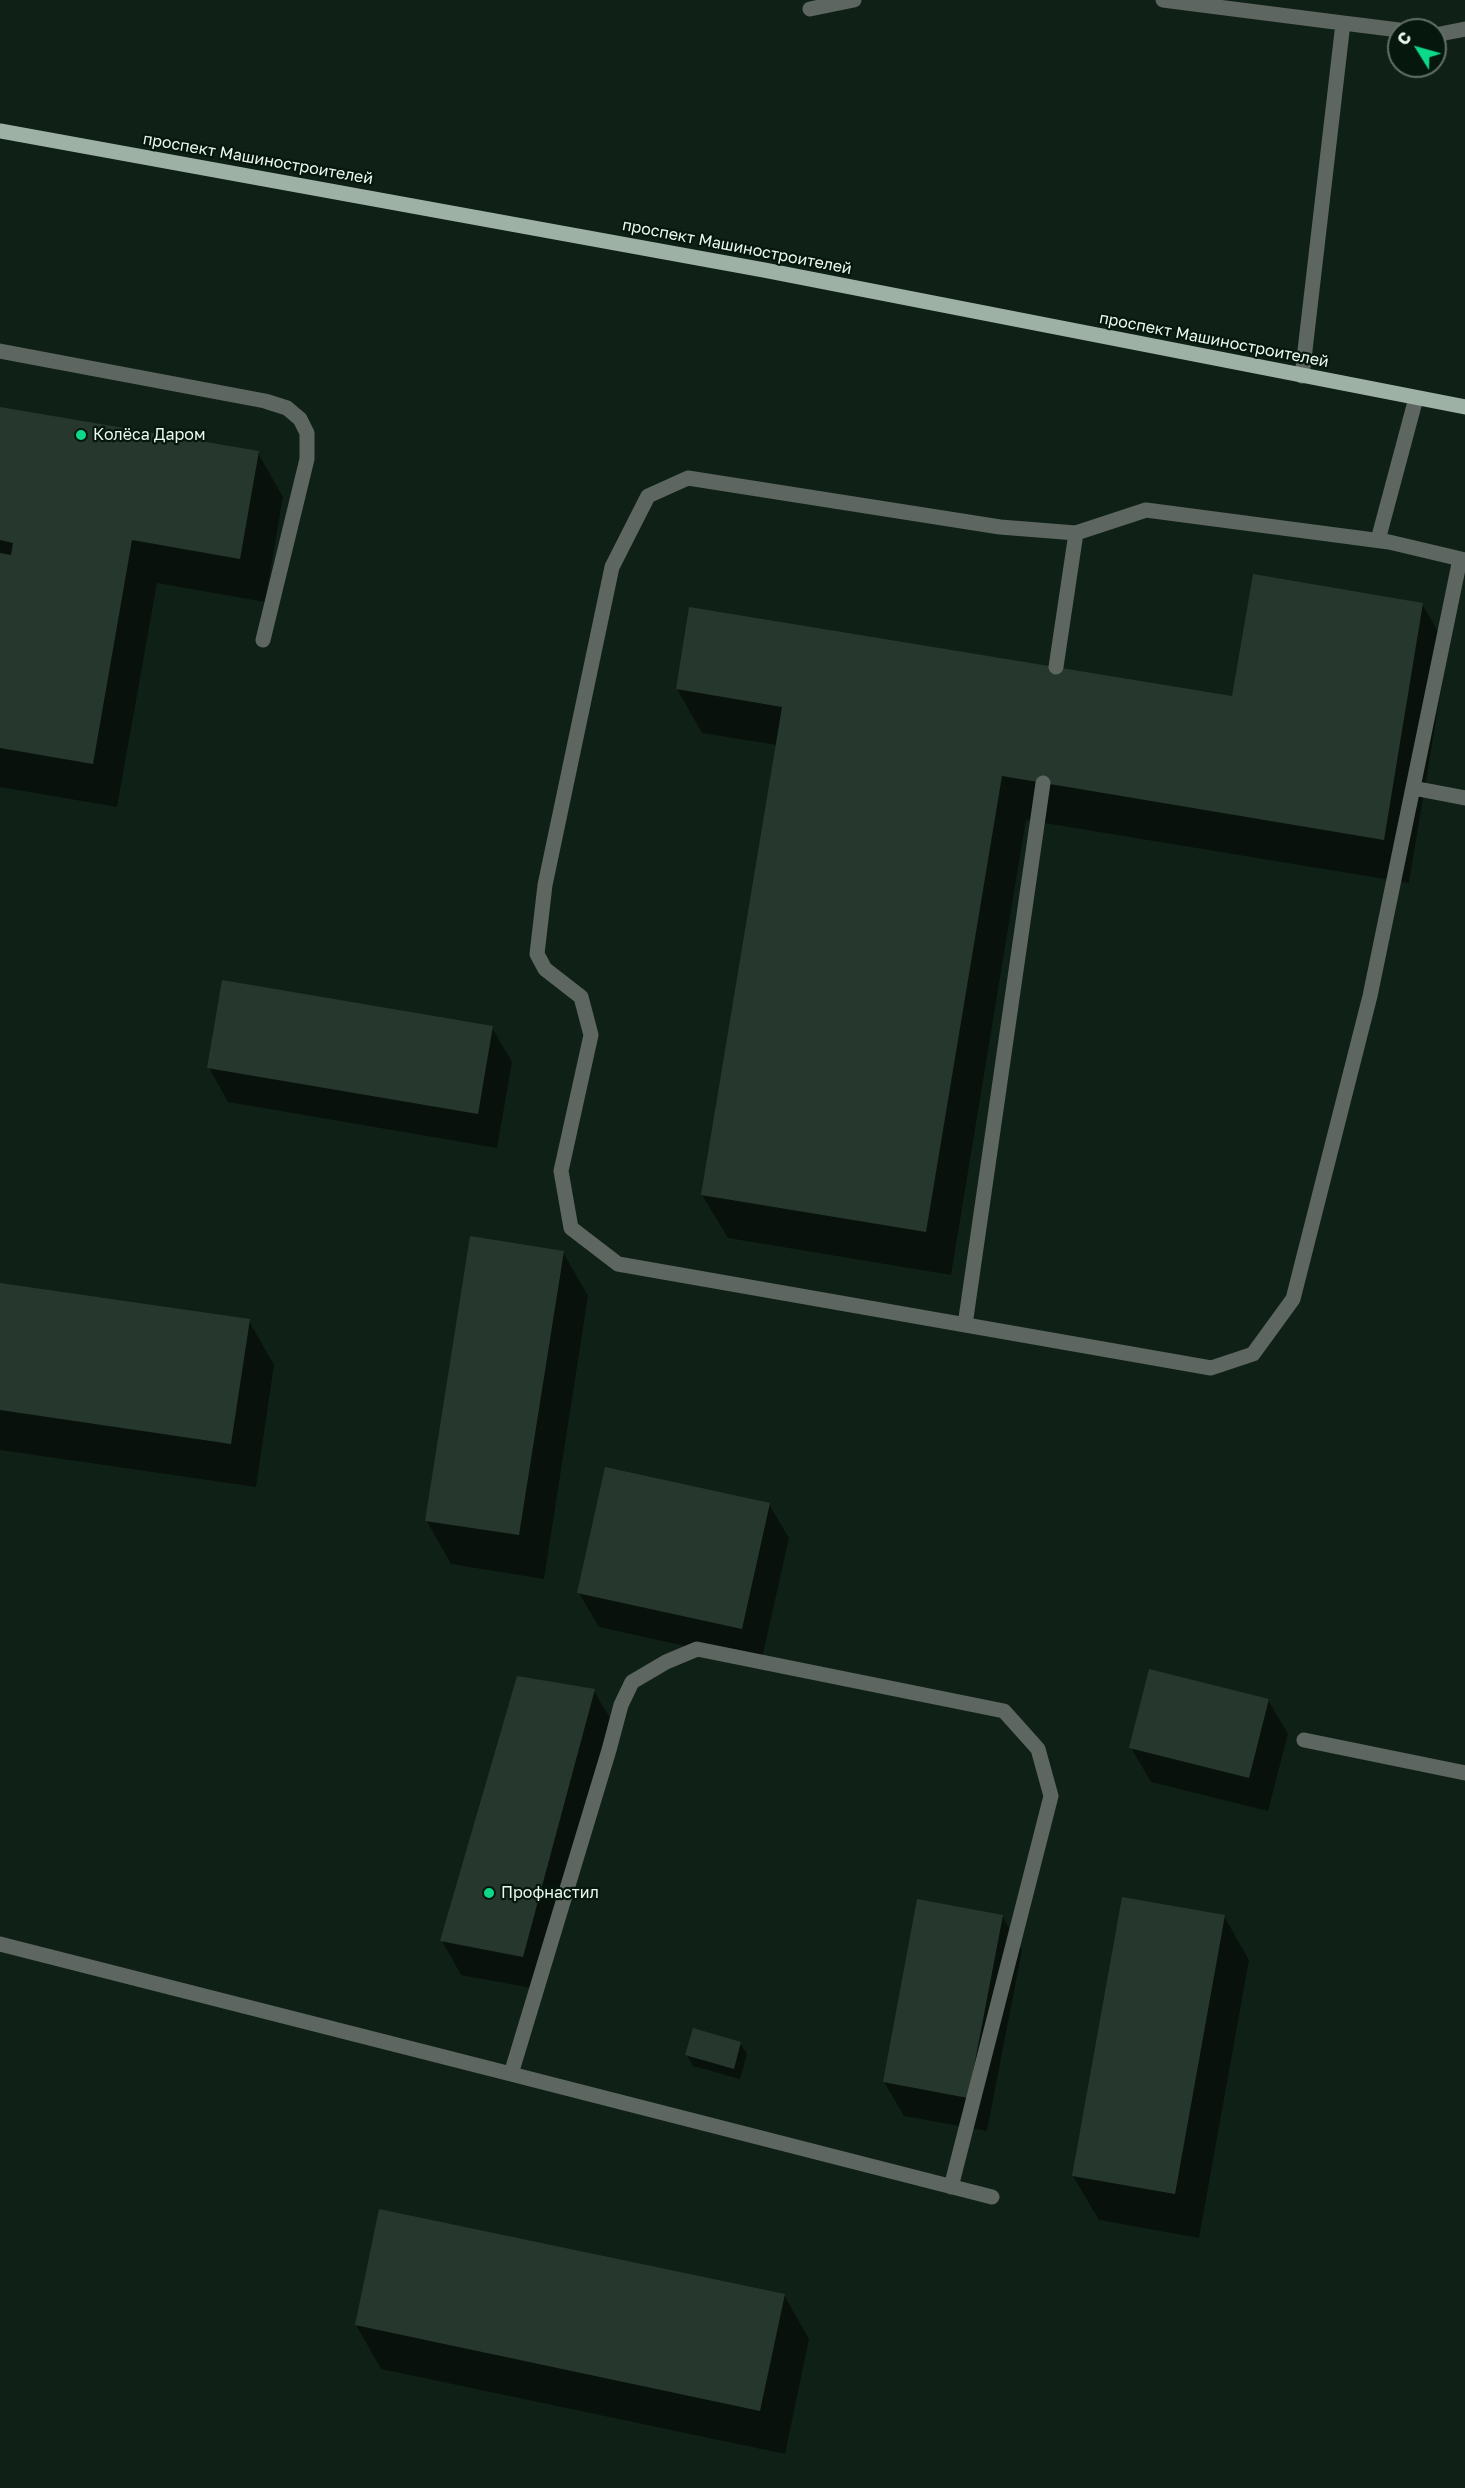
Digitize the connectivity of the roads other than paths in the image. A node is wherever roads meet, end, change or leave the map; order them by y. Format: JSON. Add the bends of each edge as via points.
{"nodes":[{"id":1,"x":855,"y":0,"type":"edge"},
{"id":2,"x":1163,"y":0,"type":"edge"},
{"id":3,"x":810,"y":9,"type":"dead end"},
{"id":4,"x":1343,"y":23,"type":"junction"},
{"id":5,"x":1387,"y":28,"type":"edge"},
{"id":6,"x":1465,"y":29,"type":"edge"},
{"id":7,"x":1447,"y":33,"type":"edge"},
{"id":8,"x":0,"y":131,"type":"edge"},
{"id":9,"x":0,"y":351,"type":"edge"},
{"id":10,"x":1302,"y":376,"type":"junction"},
{"id":11,"x":1416,"y":398,"type":"junction"},
{"id":12,"x":1465,"y":407,"type":"edge"},
{"id":13,"x":1076,"y":533,"type":"junction"},
{"id":14,"x":1378,"y":540,"type":"junction"},
{"id":15,"x":1463,"y":559,"type":"edge"},
{"id":16,"x":263,"y":640,"type":"dead end"},
{"id":17,"x":1056,"y":667,"type":"dead end"},
{"id":18,"x":1043,"y":783,"type":"dead end"},
{"id":19,"x":1413,"y":788,"type":"junction"},
{"id":20,"x":1465,"y":798,"type":"edge"},
{"id":21,"x":965,"y":1325,"type":"junction"},
{"id":22,"x":1304,"y":1740,"type":"dead end"},
{"id":23,"x":1465,"y":1773,"type":"edge"},
{"id":24,"x":0,"y":1944,"type":"edge"},
{"id":25,"x":511,"y":2074,"type":"junction"},
{"id":26,"x":951,"y":2187,"type":"junction"},
{"id":27,"x":992,"y":2197,"type":"dead end"}],
"edges":[{"from":1,"to":3,"type":"lane"},
{"from":2,"to":4,"type":"lane"},
{"from":4,"to":5,"type":"lane"},
{"from":4,"to":10,"type":"lane"},
{"from":6,"to":7,"type":"lane"},
{"from":8,"to":10,"type":"main road","name":"проспект Машиностроителей","via":[[753,268]]},
{"from":9,"to":16,"type":"lane","via":[[265,401],[287,408],[300,419],[307,433],[307,459]]},
{"from":10,"to":11,"type":"main road","name":"проспект Машиностроителей"},
{"from":11,"to":12,"type":"main road","name":"проспект Машиностроителей"},
{"from":11,"to":14,"type":"lane"},
{"from":13,"to":14,"type":"lane","via":[[1146,510]]},
{"from":13,"to":17,"type":"lane"},
{"from":13,"to":21,"type":"lane","via":[[1000,526],[688,478],[648,496],[612,567],[545,885],[537,954],[545,969],[581,997],[591,1035],[561,1171],[571,1228],[618,1264]]},
{"from":14,"to":15,"type":"lane"},
{"from":15,"to":19,"type":"lane"},
{"from":18,"to":21,"type":"lane"},
{"from":19,"to":20,"type":"lane"},
{"from":19,"to":21,"type":"lane","via":[[1370,996],[1293,1299],[1253,1354],[1211,1368]]},
{"from":22,"to":23,"type":"lane"},
{"from":24,"to":25,"type":"lane"},
{"from":25,"to":26,"type":"lane"},
{"from":25,"to":26,"type":"lane","via":[[621,1705],[633,1682],[697,1648],[1004,1711],[1038,1749],[1051,1796]]},
{"from":26,"to":27,"type":"lane"}]}
